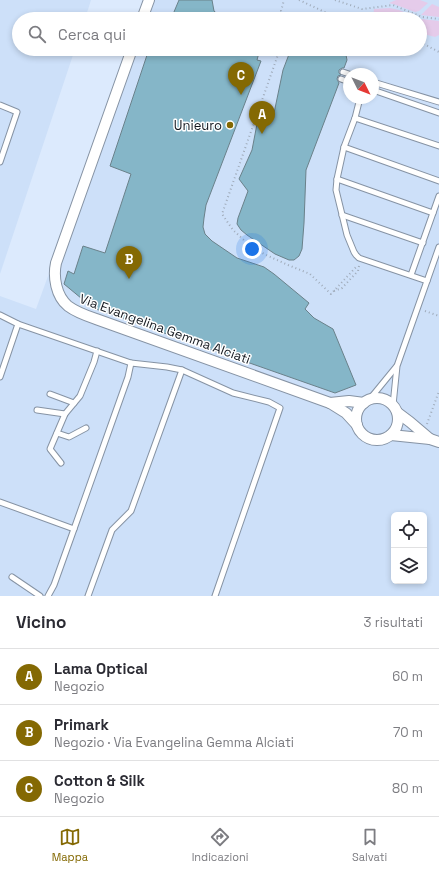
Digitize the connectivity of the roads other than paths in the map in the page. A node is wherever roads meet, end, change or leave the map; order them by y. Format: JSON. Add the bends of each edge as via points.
{"nodes":[{"id":1,"x":149,"y":0,"type":"edge"},
{"id":2,"x":145,"y":12,"type":"edge"},
{"id":3,"x":130,"y":56,"type":"edge"},
{"id":4,"x":379,"y":84,"type":"edge"},
{"id":5,"x":379,"y":92,"type":"edge"},
{"id":6,"x":439,"y":102,"type":"edge"},
{"id":7,"x":358,"y":104,"type":"edge"},
{"id":8,"x":0,"y":105,"type":"edge"},
{"id":9,"x":439,"y":113,"type":"edge"},
{"id":10,"x":354,"y":118,"type":"junction"},
{"id":11,"x":439,"y":146,"type":"edge"},
{"id":12,"x":344,"y":147,"type":"junction"},
{"id":13,"x":0,"y":162,"type":"edge"},
{"id":14,"x":337,"y":179,"type":"junction"},
{"id":15,"x":439,"y":181,"type":"edge"},
{"id":16,"x":439,"y":196,"type":"edge"},
{"id":17,"x":433,"y":213,"type":"junction"},
{"id":18,"x":342,"y":215,"type":"junction"},
{"id":19,"x":422,"y":243,"type":"junction"},
{"id":20,"x":439,"y":247,"type":"edge"},
{"id":21,"x":411,"y":275,"type":"junction"},
{"id":22,"x":427,"y":281,"type":"junction"},
{"id":23,"x":0,"y":315,"type":"edge"},
{"id":24,"x":18,"y":324,"type":"junction"},
{"id":25,"x":97,"y":351,"type":"junction"},
{"id":26,"x":132,"y":363,"type":"junction"},
{"id":27,"x":397,"y":366,"type":"junction"},
{"id":28,"x":182,"y":370,"type":"junction"},
{"id":29,"x":0,"y":377,"type":"edge"},
{"id":30,"x":50,"y":394,"type":"dead end"},
{"id":31,"x":366,"y":401,"type":"junction"},
{"id":32,"x":74,"y":403,"type":"junction"},
{"id":33,"x":330,"y":403,"type":"junction"},
{"id":34,"x":395,"y":409,"type":"junction"},
{"id":35,"x":37,"y":410,"type":"dead end"},
{"id":36,"x":65,"y":414,"type":"junction"},
{"id":37,"x":357,"y":425,"type":"junction"},
{"id":38,"x":86,"y":428,"type":"dead end"},
{"id":39,"x":57,"y":433,"type":"junction"},
{"id":40,"x":391,"y":435,"type":"junction"},
{"id":41,"x":431,"y":438,"type":"edge"},
{"id":42,"x":61,"y":463,"type":"dead end"},
{"id":43,"x":0,"y":502,"type":"edge"},
{"id":44,"x":74,"y":529,"type":"junction"},
{"id":45,"x":12,"y":577,"type":"dead end"},
{"id":46,"x":40,"y":596,"type":"edge"},
{"id":47,"x":48,"y":596,"type":"edge"},
{"id":48,"x":88,"y":596,"type":"edge"},
{"id":49,"x":215,"y":596,"type":"edge"}],
"edges":[{"from":1,"to":2,"type":"street"},
{"from":3,"to":33,"type":"street","name":"Via Evangelina Gemma Alciati","via":[[56,263],[55,282],[62,300],[80,313]]},
{"from":4,"to":6,"type":"lane"},
{"from":5,"to":9,"type":"lane"},
{"from":7,"to":10,"type":"lane"},
{"from":8,"to":13,"type":"lane","via":[[17,112]]},
{"from":10,"to":11,"type":"lane"},
{"from":10,"to":12,"type":"lane"},
{"from":12,"to":14,"type":"lane"},
{"from":12,"to":15,"type":"lane"},
{"from":14,"to":17,"type":"lane"},
{"from":14,"to":18,"type":"lane","via":[[336,190]]},
{"from":16,"to":17,"type":"lane"},
{"from":17,"to":19,"type":"lane"},
{"from":18,"to":19,"type":"lane"},
{"from":18,"to":21,"type":"lane","via":[[347,235],[359,258]]},
{"from":19,"to":21,"type":"lane"},
{"from":20,"to":22,"type":"lane"},
{"from":21,"to":22,"type":"lane"},
{"from":22,"to":27,"type":"lane"},
{"from":23,"to":24,"type":"lane"},
{"from":24,"to":25,"type":"lane"},
{"from":24,"to":29,"type":"lane"},
{"from":25,"to":26,"type":"lane"},
{"from":25,"to":32,"type":"lane","via":[[80,396]]},
{"from":26,"to":28,"type":"lane"},
{"from":26,"to":44,"type":"lane"},
{"from":27,"to":31,"type":"lane"},
{"from":27,"to":34,"type":"lane"},
{"from":28,"to":48,"type":"lane","via":[[131,511],[112,530]]},
{"from":28,"to":49,"type":"lane","via":[[233,393],[268,402],[280,408]]},
{"from":30,"to":32,"type":"lane"},
{"from":31,"to":33,"type":"street","name":"Via Evangelina Gemma Alciati"},
{"from":31,"to":34,"type":"street","via":[[381,398]]},
{"from":31,"to":37,"type":"street","via":[[357,413]]},
{"from":32,"to":36,"type":"lane"},
{"from":33,"to":37,"type":"street","name":"Via Evangelina Gemma Alciati","via":[[346,413]]},
{"from":34,"to":40,"type":"street","via":[[398,425]]},
{"from":34,"to":41,"type":"street"},
{"from":35,"to":36,"type":"lane"},
{"from":36,"to":39,"type":"lane"},
{"from":37,"to":40,"type":"street","via":[[363,435],[374,440]]},
{"from":38,"to":39,"type":"lane","via":[[70,438]]},
{"from":39,"to":42,"type":"lane","via":[[50,449]]},
{"from":40,"to":41,"type":"street"},
{"from":43,"to":44,"type":"lane"},
{"from":44,"to":47,"type":"lane"},
{"from":45,"to":46,"type":"lane"}]}
